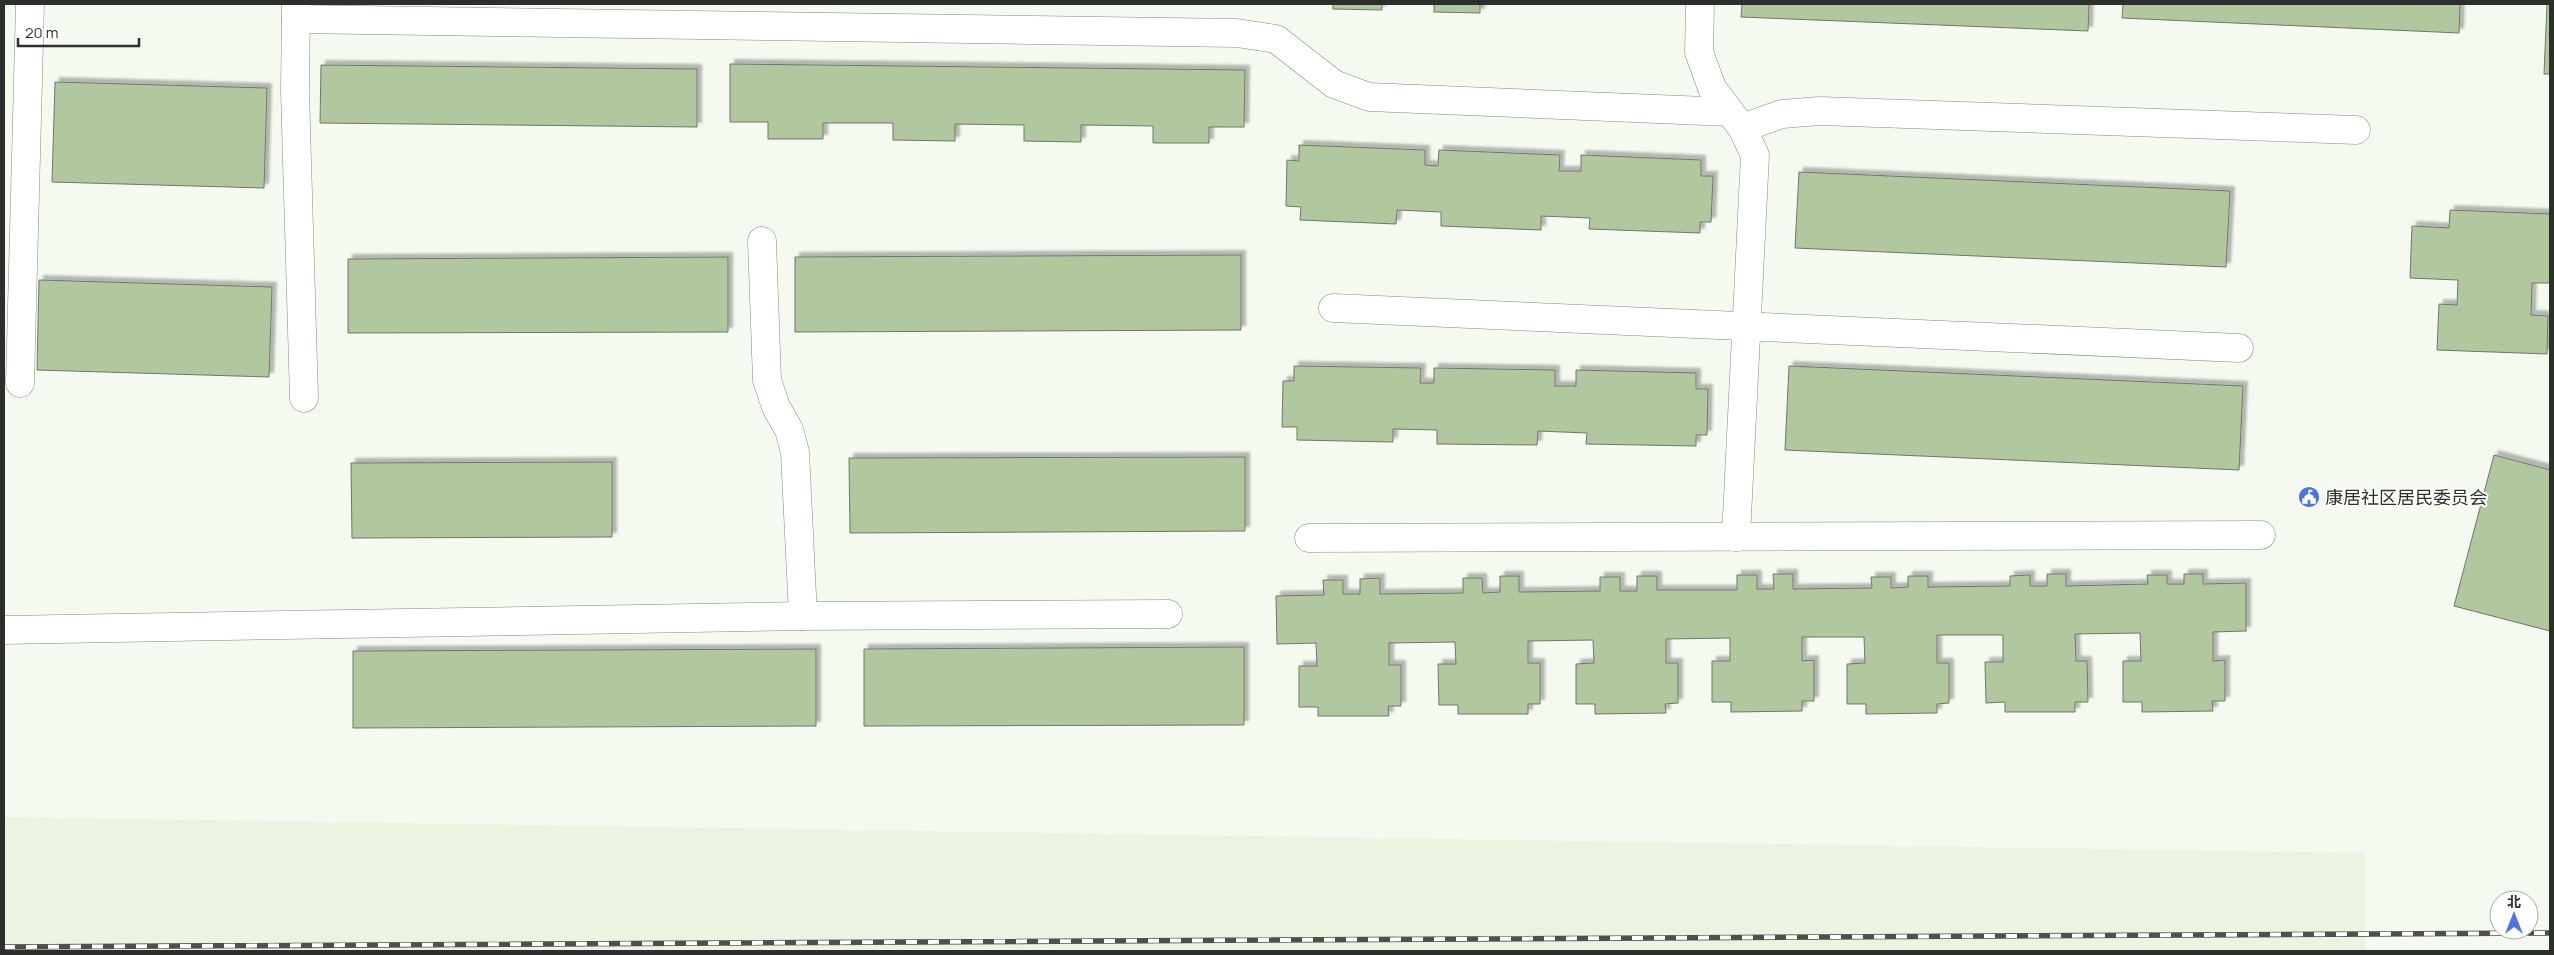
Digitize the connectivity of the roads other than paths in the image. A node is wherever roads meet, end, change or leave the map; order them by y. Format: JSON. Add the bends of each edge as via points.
{"nodes":[{"id":1,"x":30,"y":4,"type":"edge"},
{"id":2,"x":1700,"y":4,"type":"edge"},
{"id":3,"x":296,"y":11,"type":"edge"},
{"id":4,"x":1736,"y":120,"type":"junction"},
{"id":5,"x":2356,"y":130,"type":"dead end"},
{"id":6,"x":762,"y":241,"type":"dead end"},
{"id":7,"x":1333,"y":308,"type":"dead end"},
{"id":8,"x":1747,"y":326,"type":"junction"},
{"id":9,"x":2239,"y":348,"type":"dead end"},
{"id":10,"x":20,"y":382,"type":"dead end"},
{"id":11,"x":304,"y":398,"type":"dead end"},
{"id":12,"x":2261,"y":535,"type":"dead end"},
{"id":13,"x":1736,"y":537,"type":"junction"},
{"id":14,"x":1308,"y":538,"type":"dead end"},
{"id":15,"x":1168,"y":614,"type":"dead end"},
{"id":16,"x":803,"y":616,"type":"junction"},
{"id":17,"x":4,"y":630,"type":"edge"}],
"edges":[{"from":1,"to":10,"type":"street"},
{"from":2,"to":4,"type":"street","via":[[1699,52],[1712,88]]},
{"from":3,"to":4,"type":"street","via":[[1237,33],[1276,39],[1334,84],[1369,97]]},
{"from":3,"to":11,"type":"street","via":[[295,92]]},
{"from":4,"to":5,"type":"street","via":[[1820,111]]},
{"from":4,"to":8,"type":"street","via":[[1755,155]]},
{"from":6,"to":16,"type":"street","via":[[767,380],[776,407],[790,430],[795,452]]},
{"from":7,"to":8,"type":"street"},
{"from":8,"to":9,"type":"street"},
{"from":8,"to":13,"type":"street"},
{"from":12,"to":13,"type":"street"},
{"from":13,"to":14,"type":"street"},
{"from":15,"to":16,"type":"street"},
{"from":16,"to":17,"type":"street"}]}
